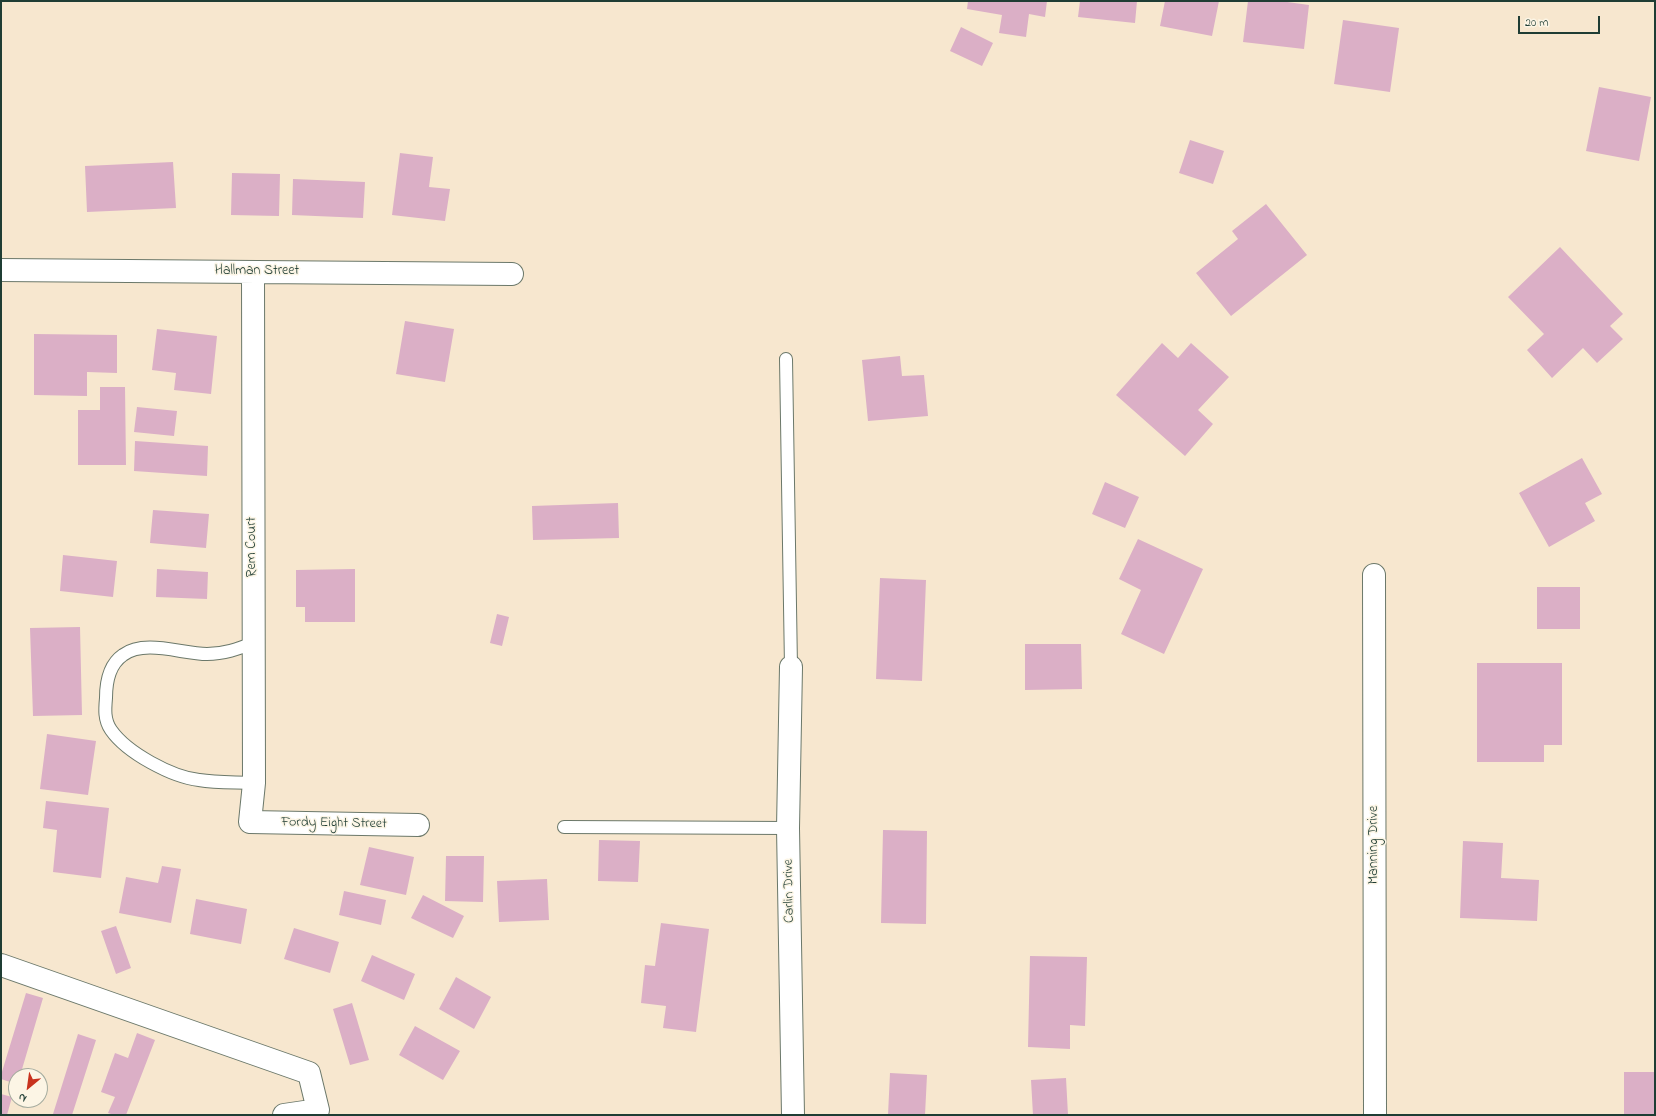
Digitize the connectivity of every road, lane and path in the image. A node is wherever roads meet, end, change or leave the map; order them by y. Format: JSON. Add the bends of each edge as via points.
{"nodes":[{"id":1,"x":1,"y":270,"type":"edge"},
{"id":2,"x":253,"y":272,"type":"junction"},
{"id":3,"x":512,"y":274,"type":"dead end"},
{"id":4,"x":786,"y":359,"type":"dead end"},
{"id":5,"x":1374,"y":575,"type":"dead end"},
{"id":6,"x":253,"y":643,"type":"junction"},
{"id":7,"x":791,"y":667,"type":"joint"},
{"id":8,"x":254,"y":783,"type":"junction"},
{"id":9,"x":250,"y":822,"type":"joint"},
{"id":10,"x":418,"y":825,"type":"dead end"},
{"id":11,"x":564,"y":827,"type":"dead end"},
{"id":12,"x":788,"y":828,"type":"junction"},
{"id":13,"x":1,"y":965,"type":"edge"},
{"id":14,"x":284,"y":1115,"type":"edge"},
{"id":15,"x":793,"y":1115,"type":"edge"},
{"id":16,"x":1375,"y":1115,"type":"edge"}],
"edges":[{"from":1,"to":2,"type":"street","name":"Hallman Street"},
{"from":2,"to":3,"type":"street","name":"Hallman Street"},
{"from":2,"to":6,"type":"street","name":"Rem Court"},
{"from":4,"to":7,"type":"lane"},
{"from":5,"to":16,"type":"street","name":"Manning Drive"},
{"from":6,"to":8,"type":"street","name":"Rem Court"},
{"from":6,"to":8,"type":"lane","via":[[226,653],[206,654],[138,648],[123,655],[110,670],[105,716],[111,730],[128,748],[150,763],[174,774],[198,780]]},
{"from":7,"to":12,"type":"street","name":"Carlin Drive"},
{"from":8,"to":9,"type":"street","name":"Rem Court"},
{"from":9,"to":10,"type":"street","name":"Fordy Eight Street"},
{"from":11,"to":12,"type":"lane"},
{"from":12,"to":15,"type":"street","name":"Carlin Drive"},
{"from":13,"to":14,"type":"street","via":[[309,1074],[318,1110]]}]}
